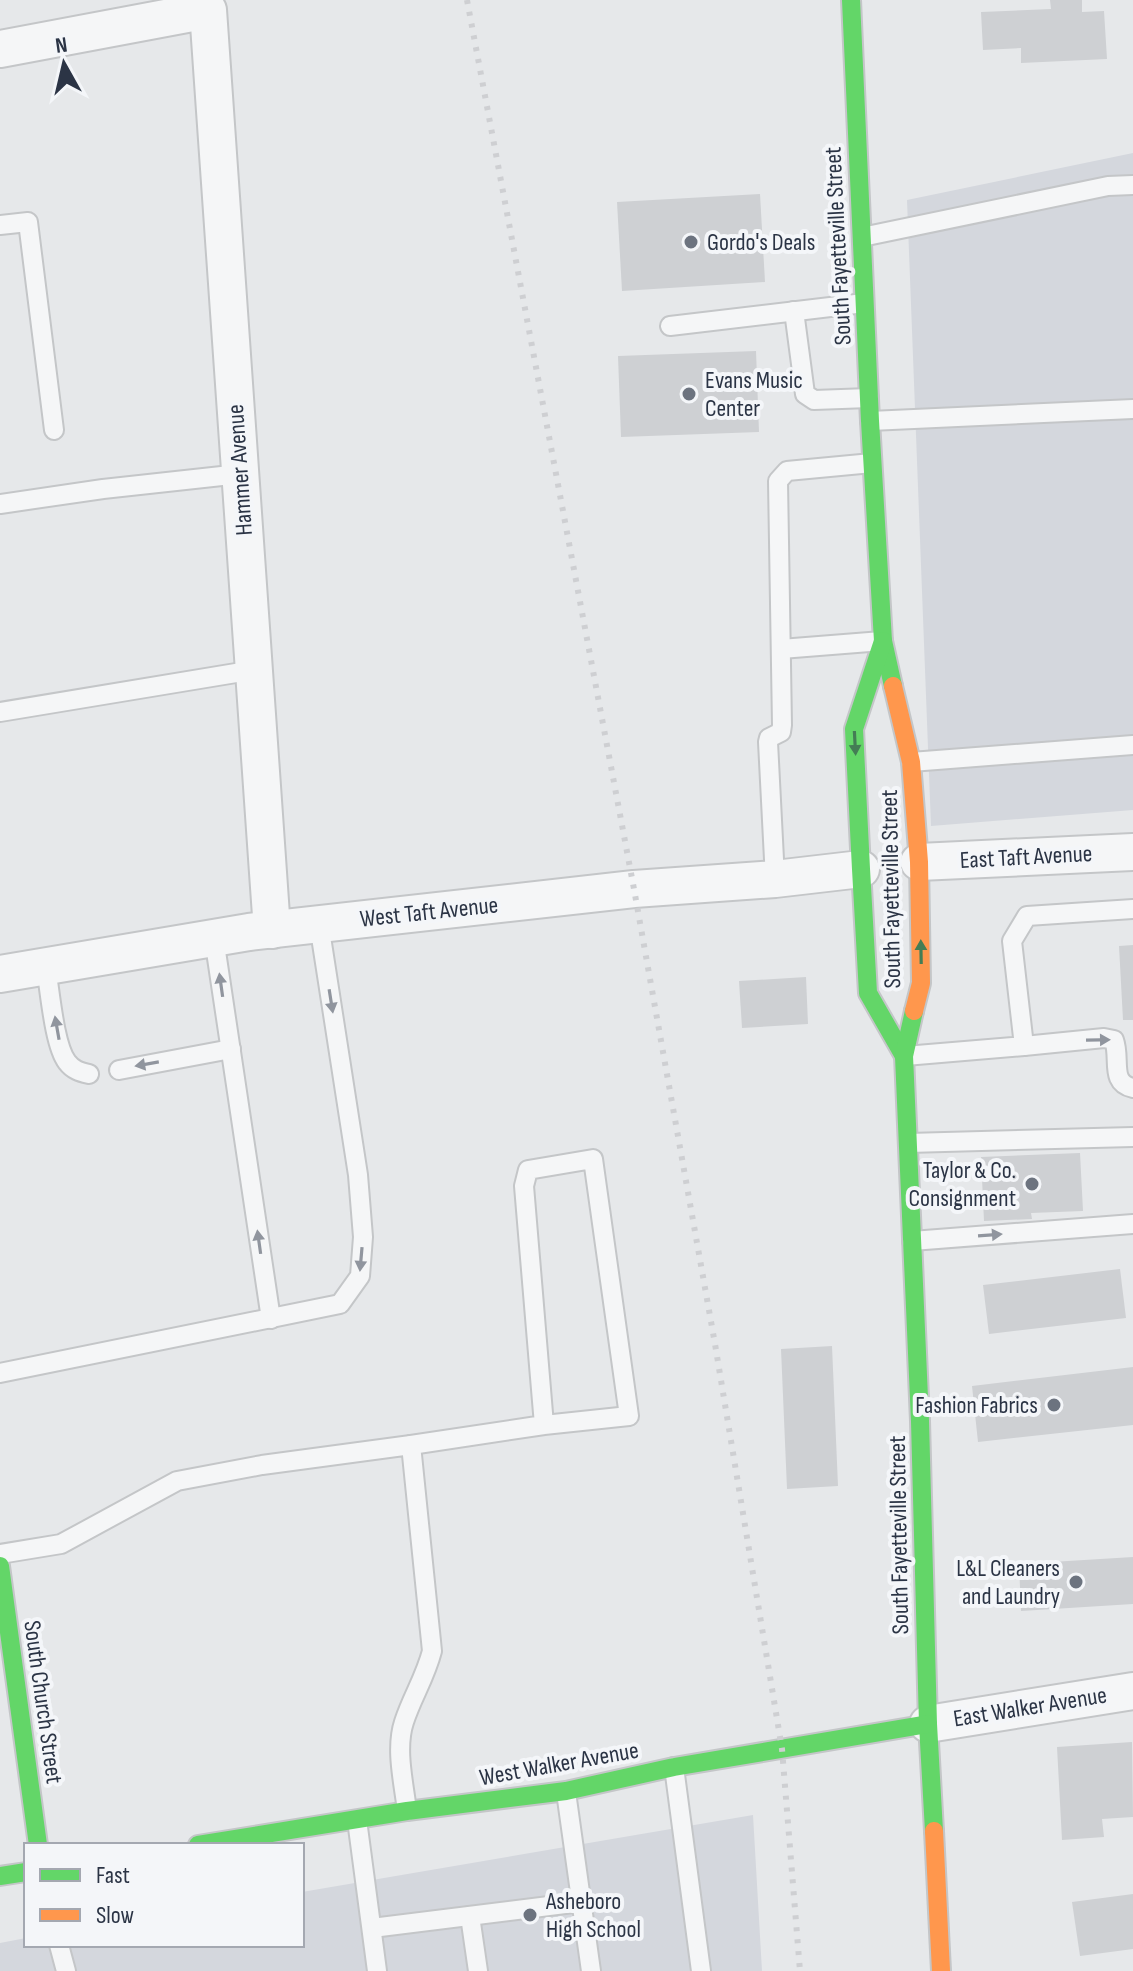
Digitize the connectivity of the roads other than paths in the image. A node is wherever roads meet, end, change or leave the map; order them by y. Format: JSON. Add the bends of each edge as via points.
{"nodes":[{"id":1,"x":851,"y":0,"type":"edge"},
{"id":2,"x":208,"y":5,"type":"edge"},
{"id":3,"x":0,"y":49,"type":"edge"},
{"id":4,"x":1133,"y":185,"type":"edge"},
{"id":5,"x":0,"y":225,"type":"edge"},
{"id":6,"x":862,"y":237,"type":"junction"},
{"id":7,"x":864,"y":303,"type":"junction"},
{"id":8,"x":794,"y":311,"type":"junction"},
{"id":9,"x":670,"y":326,"type":"dead end"},
{"id":10,"x":869,"y":398,"type":"junction"},
{"id":11,"x":1133,"y":409,"type":"edge"},
{"id":12,"x":870,"y":421,"type":"junction"},
{"id":13,"x":54,"y":430,"type":"dead end"},
{"id":14,"x":872,"y":463,"type":"junction"},
{"id":15,"x":240,"y":474,"type":"junction"},
{"id":16,"x":0,"y":504,"type":"edge"},
{"id":17,"x":883,"y":641,"type":"junction"},
{"id":18,"x":781,"y":649,"type":"junction"},
{"id":19,"x":254,"y":670,"type":"junction"},
{"id":20,"x":867,"y":691,"type":"junction"},
{"id":21,"x":0,"y":712,"type":"edge"},
{"id":22,"x":879,"y":718,"type":"dead end"},
{"id":23,"x":1133,"y":745,"type":"edge"},
{"id":24,"x":911,"y":762,"type":"junction"},
{"id":25,"x":910,"y":852,"type":"junction"},
{"id":26,"x":1133,"y":852,"type":"edge"},
{"id":27,"x":868,"y":870,"type":"junction"},
{"id":28,"x":775,"y":879,"type":"junction"},
{"id":29,"x":1133,"y":909,"type":"edge"},
{"id":30,"x":319,"y":924,"type":"junction"},
{"id":31,"x":272,"y":930,"type":"junction"},
{"id":32,"x":214,"y":938,"type":"junction"},
{"id":33,"x":46,"y":968,"type":"junction"},
{"id":34,"x":0,"y":974,"type":"edge"},
{"id":35,"x":905,"y":985,"type":"dead end"},
{"id":36,"x":915,"y":1010,"type":"junction"},
{"id":37,"x":1024,"y":1046,"type":"junction"},
{"id":38,"x":231,"y":1049,"type":"junction"},
{"id":39,"x":904,"y":1056,"type":"junction"},
{"id":40,"x":119,"y":1070,"type":"dead end"},
{"id":41,"x":89,"y":1074,"type":"dead end"},
{"id":42,"x":1133,"y":1088,"type":"edge"},
{"id":43,"x":1133,"y":1137,"type":"edge"},
{"id":44,"x":908,"y":1143,"type":"junction"},
{"id":45,"x":1133,"y":1224,"type":"edge"},
{"id":46,"x":912,"y":1241,"type":"junction"},
{"id":47,"x":271,"y":1319,"type":"junction"},
{"id":48,"x":0,"y":1373,"type":"edge"},
{"id":49,"x":544,"y":1425,"type":"junction"},
{"id":50,"x":411,"y":1445,"type":"junction"},
{"id":51,"x":0,"y":1554,"type":"edge"},
{"id":52,"x":0,"y":1566,"type":"edge"},
{"id":53,"x":1133,"y":1691,"type":"edge"},
{"id":54,"x":928,"y":1724,"type":"junction"},
{"id":55,"x":674,"y":1767,"type":"junction"},
{"id":56,"x":566,"y":1791,"type":"junction"},
{"id":57,"x":407,"y":1811,"type":"junction"},
{"id":58,"x":357,"y":1820,"type":"junction"},
{"id":59,"x":38,"y":1843,"type":"edge"},
{"id":60,"x":211,"y":1843,"type":"edge"},
{"id":61,"x":24,"y":1872,"type":"edge"},
{"id":62,"x":0,"y":1876,"type":"edge"},
{"id":63,"x":581,"y":1902,"type":"junction"},
{"id":64,"x":470,"y":1916,"type":"junction"},
{"id":65,"x":372,"y":1928,"type":"junction"},
{"id":66,"x":60,"y":1947,"type":"edge"},
{"id":67,"x":66,"y":1971,"type":"edge"},
{"id":68,"x":377,"y":1971,"type":"edge"},
{"id":69,"x":478,"y":1971,"type":"edge"},
{"id":70,"x":591,"y":1971,"type":"edge"},
{"id":71,"x":701,"y":1971,"type":"edge"},
{"id":72,"x":941,"y":1971,"type":"edge"}],
"edges":[{"from":1,"to":6,"type":"main road","name":"South Fayetteville Street"},
{"from":2,"to":3,"type":"street"},
{"from":2,"to":15,"type":"street","name":"Hammer Avenue"},
{"from":4,"to":6,"type":"lane"},
{"from":5,"to":13,"type":"lane","via":[[28,222]]},
{"from":6,"to":7,"type":"main road","name":"South Fayetteville Street"},
{"from":7,"to":8,"type":"lane"},
{"from":7,"to":10,"type":"main road","name":"South Fayetteville Street"},
{"from":8,"to":9,"type":"lane"},
{"from":8,"to":10,"type":"lane","via":[[805,394],[814,400]]},
{"from":10,"to":12,"type":"main road","name":"South Fayetteville Street"},
{"from":11,"to":12,"type":"lane"},
{"from":12,"to":14,"type":"main road","name":"South Fayetteville Street"},
{"from":14,"to":17,"type":"main road","name":"South Fayetteville Street"},
{"from":14,"to":18,"type":"lane","via":[[787,471],[778,481]]},
{"from":15,"to":16,"type":"lane"},
{"from":15,"to":19,"type":"street","name":"Hammer Avenue"},
{"from":17,"to":18,"type":"lane"},
{"from":17,"to":20,"type":"main road"},
{"from":17,"to":24,"type":"main road","name":"South Fayetteville Street"},
{"from":18,"to":28,"type":"lane","via":[[782,725],[768,742]]},
{"from":19,"to":21,"type":"lane"},
{"from":19,"to":31,"type":"street","name":"Hammer Avenue"},
{"from":20,"to":22,"type":"main road"},
{"from":20,"to":27,"type":"main road","one_way":true,"via":[[854,729]]},
{"from":23,"to":24,"type":"lane"},
{"from":24,"to":25,"type":"main road","name":"South Fayetteville Street"},
{"from":25,"to":26,"type":"street","name":"East Taft Avenue"},
{"from":36,"to":25,"type":"main road","name":"South Fayetteville Street","one_way":true,"via":[[921,983]]},
{"from":27,"to":28,"type":"street","name":"West Taft Avenue"},
{"from":27,"to":39,"type":"main road","via":[[868,993]]},
{"from":28,"to":30,"type":"street","name":"West Taft Avenue"},
{"from":29,"to":37,"type":"lane","via":[[1027,916],[1012,941]]},
{"from":30,"to":31,"type":"street","name":"West Taft Avenue"},
{"from":30,"to":47,"type":"lane","one_way":true,"via":[[358,1175],[360,1276],[340,1304]]},
{"from":31,"to":32,"type":"street","name":"West Taft Avenue"},
{"from":32,"to":33,"type":"street","name":"West Taft Avenue"},
{"from":38,"to":32,"type":"lane","one_way":true},
{"from":33,"to":34,"type":"street","name":"West Taft Avenue"},
{"from":41,"to":33,"type":"lane","one_way":true,"via":[[77,1071],[60,1048]]},
{"from":35,"to":36,"type":"main road"},
{"from":36,"to":39,"type":"main road","name":"South Fayetteville Street"},
{"from":37,"to":39,"type":"lane"},
{"from":37,"to":42,"type":"lane","one_way":true,"via":[[1114,1040],[1118,1080]]},
{"from":38,"to":40,"type":"lane","one_way":true},
{"from":47,"to":38,"type":"lane","one_way":true},
{"from":39,"to":44,"type":"main road","name":"South Fayetteville Street"},
{"from":43,"to":44,"type":"lane"},
{"from":44,"to":46,"type":"main road","name":"South Fayetteville Street"},
{"from":46,"to":45,"type":"lane","one_way":true},
{"from":46,"to":54,"type":"main road","name":"South Fayetteville Street"},
{"from":47,"to":48,"type":"lane"},
{"from":49,"to":49,"type":"lane","via":[[524,1186],[528,1170],[593,1159],[629,1416]]},
{"from":49,"to":50,"type":"lane"},
{"from":50,"to":51,"type":"lane","via":[[177,1481],[61,1544]]},
{"from":50,"to":57,"type":"lane","via":[[432,1651],[403,1724]]},
{"from":52,"to":59,"type":"main road","name":"South Church Street"},
{"from":53,"to":54,"type":"street","name":"East Walker Avenue"},
{"from":54,"to":55,"type":"main road","name":"West Walker Avenue"},
{"from":54,"to":72,"type":"main road","name":"South Fayetteville Street"},
{"from":55,"to":56,"type":"main road","name":"West Walker Avenue"},
{"from":55,"to":71,"type":"lane"},
{"from":56,"to":57,"type":"main road","name":"West Walker Avenue"},
{"from":56,"to":63,"type":"lane"},
{"from":57,"to":58,"type":"main road","name":"West Walker Avenue"},
{"from":58,"to":60,"type":"main road","name":"West Walker Avenue"},
{"from":58,"to":65,"type":"lane"},
{"from":61,"to":62,"type":"main road"},
{"from":63,"to":64,"type":"lane"},
{"from":63,"to":70,"type":"lane"},
{"from":64,"to":65,"type":"lane"},
{"from":64,"to":69,"type":"lane"},
{"from":65,"to":68,"type":"lane"},
{"from":66,"to":67,"type":"lane"}]}
